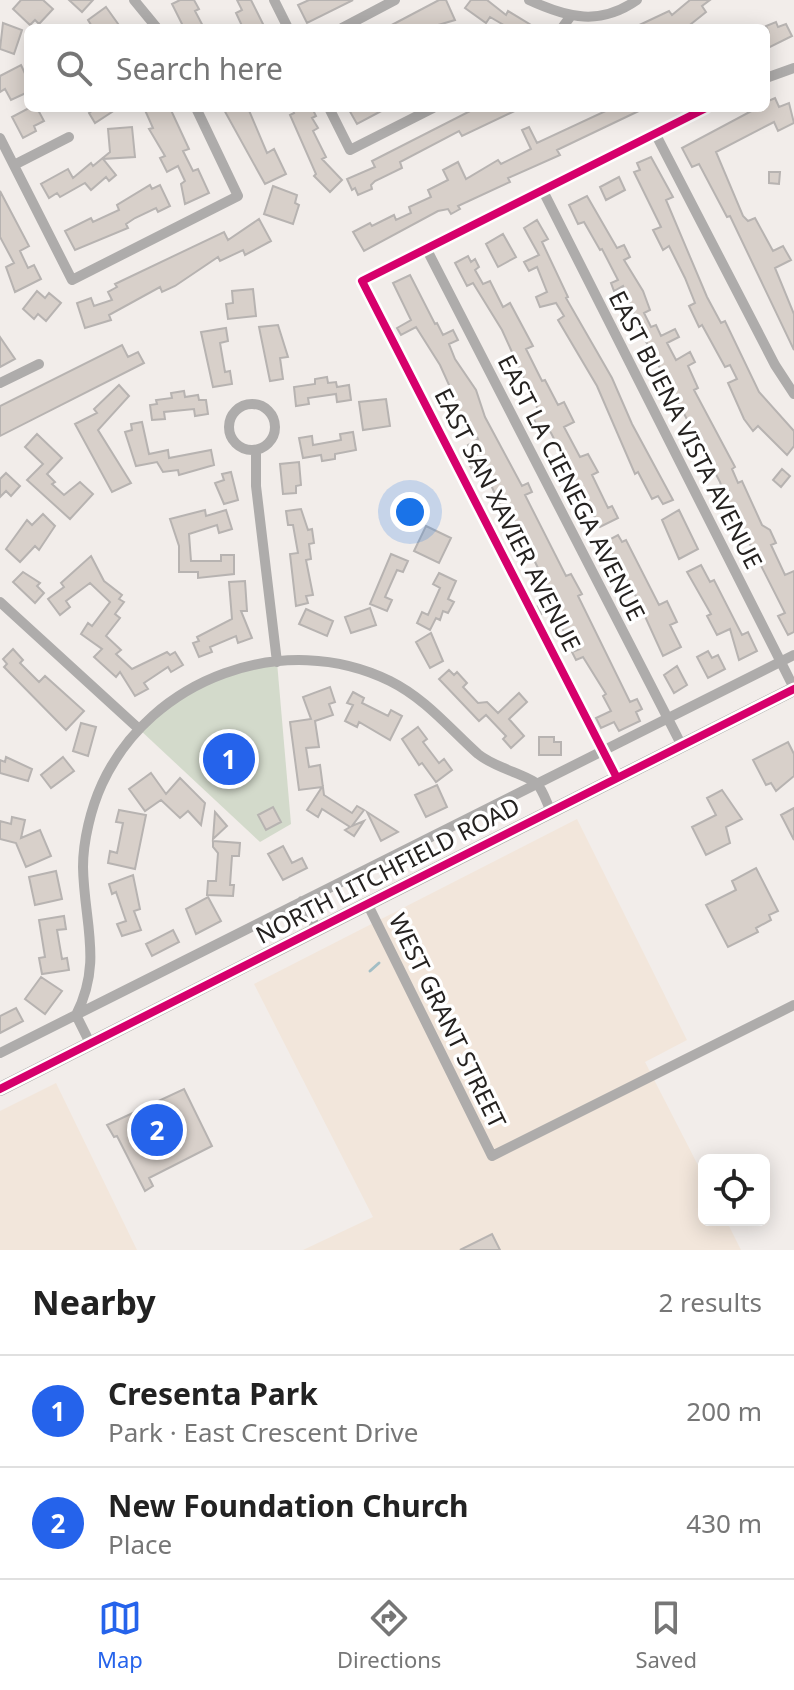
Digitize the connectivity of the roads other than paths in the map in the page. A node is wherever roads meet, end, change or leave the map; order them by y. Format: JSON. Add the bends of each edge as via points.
{"nodes":[{"id":1,"x":134,"y":0,"type":"edge"},
{"id":2,"x":274,"y":0,"type":"edge"},
{"id":3,"x":395,"y":0,"type":"edge"},
{"id":4,"x":529,"y":0,"type":"edge"},
{"id":5,"x":637,"y":0,"type":"edge"},
{"id":6,"x":570,"y":17,"type":"junction"},
{"id":7,"x":154,"y":24,"type":"edge"},
{"id":8,"x":286,"y":24,"type":"edge"},
{"id":9,"x":350,"y":24,"type":"edge"},
{"id":10,"x":565,"y":24,"type":"edge"},
{"id":11,"x":794,"y":68,"type":"edge"},
{"id":12,"x":770,"y":77,"type":"edge"},
{"id":13,"x":198,"y":112,"type":"edge"},
{"id":14,"x":331,"y":112,"type":"edge"},
{"id":15,"x":425,"y":112,"type":"edge"},
{"id":16,"x":698,"y":112,"type":"edge"},
{"id":17,"x":655,"y":133,"type":"junction"},
{"id":18,"x":69,"y":137,"type":"dead end"},
{"id":19,"x":0,"y":138,"type":"edge"},
{"id":20,"x":14,"y":165,"type":"junction"},
{"id":21,"x":542,"y":189,"type":"junction"},
{"id":22,"x":426,"y":248,"type":"junction"},
{"id":23,"x":39,"y":364,"type":"dead end"},
{"id":24,"x":0,"y":383,"type":"edge"},
{"id":25,"x":794,"y":394,"type":"edge"},
{"id":26,"x":256,"y":450,"type":"junction"},
{"id":27,"x":0,"y":602,"type":"edge"},
{"id":28,"x":794,"y":655,"type":"edge"},
{"id":29,"x":277,"y":662,"type":"junction"},
{"id":30,"x":780,"y":662,"type":"junction"},
{"id":31,"x":794,"y":689,"type":"edge"},
{"id":32,"x":667,"y":718,"type":"junction"},
{"id":33,"x":139,"y":729,"type":"junction"},
{"id":34,"x":682,"y":746,"type":"junction"},
{"id":35,"x":602,"y":751,"type":"junction"},
{"id":36,"x":617,"y":778,"type":"junction"},
{"id":37,"x":537,"y":784,"type":"junction"},
{"id":38,"x":551,"y":811,"type":"junction"},
{"id":39,"x":302,"y":901,"type":"junction"},
{"id":40,"x":367,"y":903,"type":"junction"},
{"id":41,"x":317,"y":929,"type":"junction"},
{"id":42,"x":794,"y":1005,"type":"edge"},
{"id":43,"x":76,"y":1015,"type":"junction"},
{"id":44,"x":90,"y":1043,"type":"junction"},
{"id":45,"x":0,"y":1053,"type":"edge"},
{"id":46,"x":0,"y":1089,"type":"edge"}],
"edges":[{"from":1,"to":7,"type":"street"},
{"from":2,"to":8,"type":"street"},
{"from":3,"to":9,"type":"street"},
{"from":4,"to":6,"type":"street"},
{"from":5,"to":6,"type":"street","via":[[604,16]]},
{"from":6,"to":10,"type":"street"},
{"from":11,"to":12,"type":"street"},
{"from":13,"to":20,"type":"street","via":[[238,196],[72,280]]},
{"from":14,"to":15,"type":"street","via":[[350,150]]},
{"from":16,"to":17,"type":"street"},
{"from":17,"to":21,"type":"street"},
{"from":17,"to":25,"type":"street"},
{"from":18,"to":20,"type":"street"},
{"from":19,"to":20,"type":"street"},
{"from":21,"to":22,"type":"street"},
{"from":21,"to":30,"type":"street","name":"EAST BUENA VISTA AVENUE"},
{"from":22,"to":32,"type":"street","name":"EAST LA CIENEGA AVENUE"},
{"from":22,"to":35,"type":"street","name":"EAST SAN XAVIER AVENUE","via":[[362,281]]},
{"from":23,"to":24,"type":"street"},
{"from":26,"to":26,"type":"street","via":[[273,437],[274,422],[266,409],[246,404],[234,411],[229,432],[242,448]]},
{"from":26,"to":29,"type":"street"},
{"from":27,"to":33,"type":"street"},
{"from":28,"to":30,"type":"street","name":"NORTH LITCHFIELD ROAD"},
{"from":29,"to":33,"type":"street","via":[[201,682]]},
{"from":29,"to":37,"type":"street","via":[[330,662],[389,680],[429,706],[480,755]]},
{"from":30,"to":31,"type":"street","name":"EAST BUENA VISTA AVENUE"},
{"from":30,"to":32,"type":"street","name":"NORTH LITCHFIELD ROAD"},
{"from":31,"to":34,"type":"main road","name":"NORTH LITCHFIELD ROAD"},
{"from":32,"to":34,"type":"street","name":"EAST LA CIENEGA AVENUE"},
{"from":32,"to":35,"type":"street","name":"NORTH LITCHFIELD ROAD"},
{"from":33,"to":43,"type":"street","via":[[107,775],[90,824],[83,863],[93,958],[91,979]]},
{"from":34,"to":36,"type":"main road","name":"NORTH LITCHFIELD ROAD"},
{"from":35,"to":36,"type":"street","name":"EAST SAN XAVIER AVENUE"},
{"from":35,"to":37,"type":"street","name":"NORTH LITCHFIELD ROAD"},
{"from":36,"to":38,"type":"main road","name":"NORTH LITCHFIELD ROAD"},
{"from":37,"to":38,"type":"street"},
{"from":37,"to":39,"type":"street","name":"NORTH LITCHFIELD ROAD"},
{"from":38,"to":40,"type":"main road","name":"NORTH LITCHFIELD ROAD"},
{"from":39,"to":41,"type":"street","name":"NORTH LITCHFIELD ROAD"},
{"from":39,"to":43,"type":"street","name":"NORTH LITCHFIELD ROAD"},
{"from":40,"to":41,"type":"main road","name":"NORTH LITCHFIELD ROAD"},
{"from":40,"to":42,"type":"street","name":"WEST GRANT STREET","via":[[492,1156]]},
{"from":41,"to":44,"type":"main road","name":"NORTH LITCHFIELD ROAD"},
{"from":43,"to":44,"type":"street"},
{"from":43,"to":45,"type":"street","name":"NORTH LITCHFIELD ROAD"},
{"from":44,"to":46,"type":"main road","name":"NORTH LITCHFIELD ROAD"}]}
